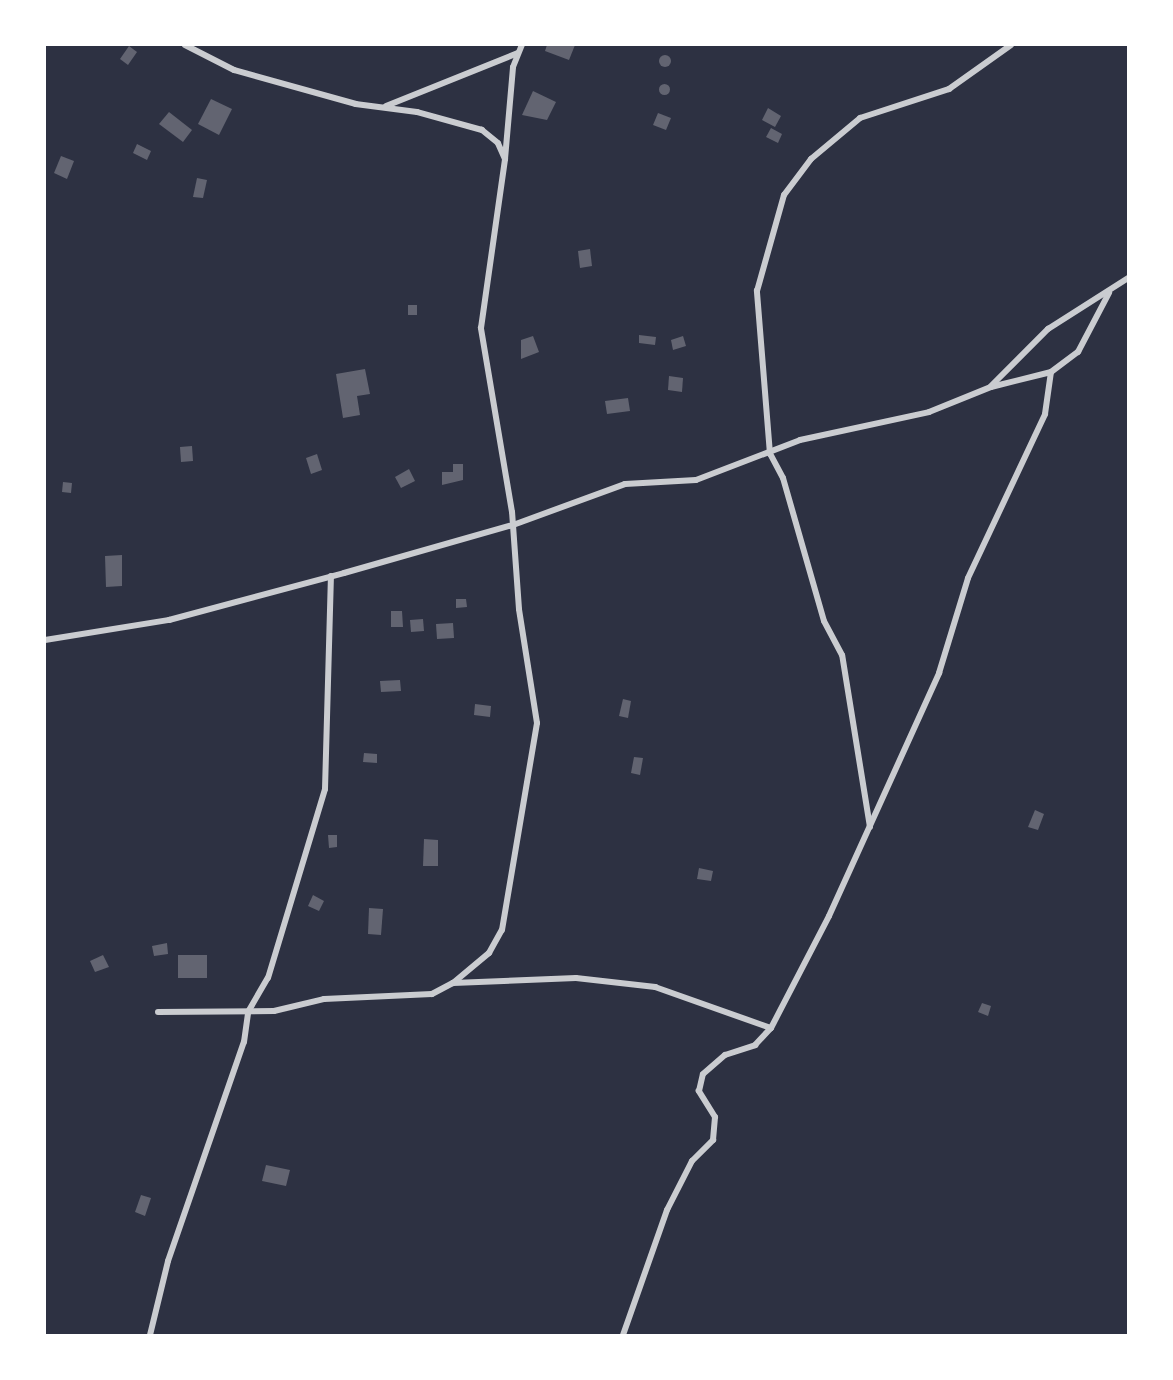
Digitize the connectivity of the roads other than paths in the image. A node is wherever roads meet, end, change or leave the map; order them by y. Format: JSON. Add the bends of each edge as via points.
{"nodes":[{"id":1,"x":185,"y":45,"type":"edge"},
{"id":2,"x":522,"y":45,"type":"edge"},
{"id":3,"x":1011,"y":45,"type":"edge"},
{"id":4,"x":519,"y":53,"type":"junction"},
{"id":5,"x":384,"y":106,"type":"junction"},
{"id":6,"x":504,"y":159,"type":"junction"},
{"id":7,"x":1127,"y":276,"type":"edge"},
{"id":8,"x":1109,"y":293,"type":"junction"},
{"id":9,"x":1051,"y":372,"type":"junction"},
{"id":10,"x":991,"y":387,"type":"junction"},
{"id":11,"x":770,"y":454,"type":"junction"},
{"id":12,"x":513,"y":525,"type":"junction"},
{"id":13,"x":331,"y":576,"type":"junction"},
{"id":14,"x":45,"y":640,"type":"edge"},
{"id":15,"x":871,"y":828,"type":"junction"},
{"id":16,"x":453,"y":983,"type":"junction"},
{"id":17,"x":158,"y":1012,"type":"dead end"},
{"id":18,"x":248,"y":1012,"type":"junction"},
{"id":19,"x":771,"y":1028,"type":"junction"},
{"id":20,"x":150,"y":1335,"type":"edge"},
{"id":21,"x":623,"y":1335,"type":"edge"}],
"edges":[{"from":1,"to":5,"type":"street","via":[[234,70]]},
{"from":2,"to":4,"type":"street"},
{"from":3,"to":11,"type":"street","via":[[949,89],[860,118],[811,159],[784,195],[755,313]]},
{"from":4,"to":5,"type":"street"},
{"from":4,"to":6,"type":"street"},
{"from":5,"to":6,"type":"street","via":[[482,130],[493,135]]},
{"from":6,"to":12,"type":"street","via":[[481,328]]},
{"from":7,"to":8,"type":"street"},
{"from":8,"to":9,"type":"street","via":[[1078,352]]},
{"from":8,"to":10,"type":"street","via":[[1048,329]]},
{"from":9,"to":10,"type":"street"},
{"from":9,"to":15,"type":"street","via":[[1045,414],[968,578],[939,672]]},
{"from":10,"to":11,"type":"street","via":[[929,412],[834,430]]},
{"from":11,"to":12,"type":"street","via":[[696,480],[626,484],[597,492]]},
{"from":11,"to":15,"type":"street","via":[[783,478],[824,621],[842,655]]},
{"from":12,"to":13,"type":"street"},
{"from":12,"to":16,"type":"street","via":[[519,609],[537,723],[502,930],[489,953]]},
{"from":13,"to":14,"type":"street","via":[[169,620]]},
{"from":13,"to":18,"type":"street","via":[[325,789],[268,978]]},
{"from":15,"to":19,"type":"street"},
{"from":16,"to":18,"type":"street","via":[[432,994],[324,999]]},
{"from":16,"to":19,"type":"street","via":[[576,978],[655,987]]},
{"from":17,"to":18,"type":"street"},
{"from":18,"to":20,"type":"street","via":[[244,1042],[168,1261]]},
{"from":19,"to":21,"type":"street","via":[[755,1045],[725,1055],[703,1074],[699,1091],[715,1117],[713,1140],[692,1161],[667,1210]]}]}
